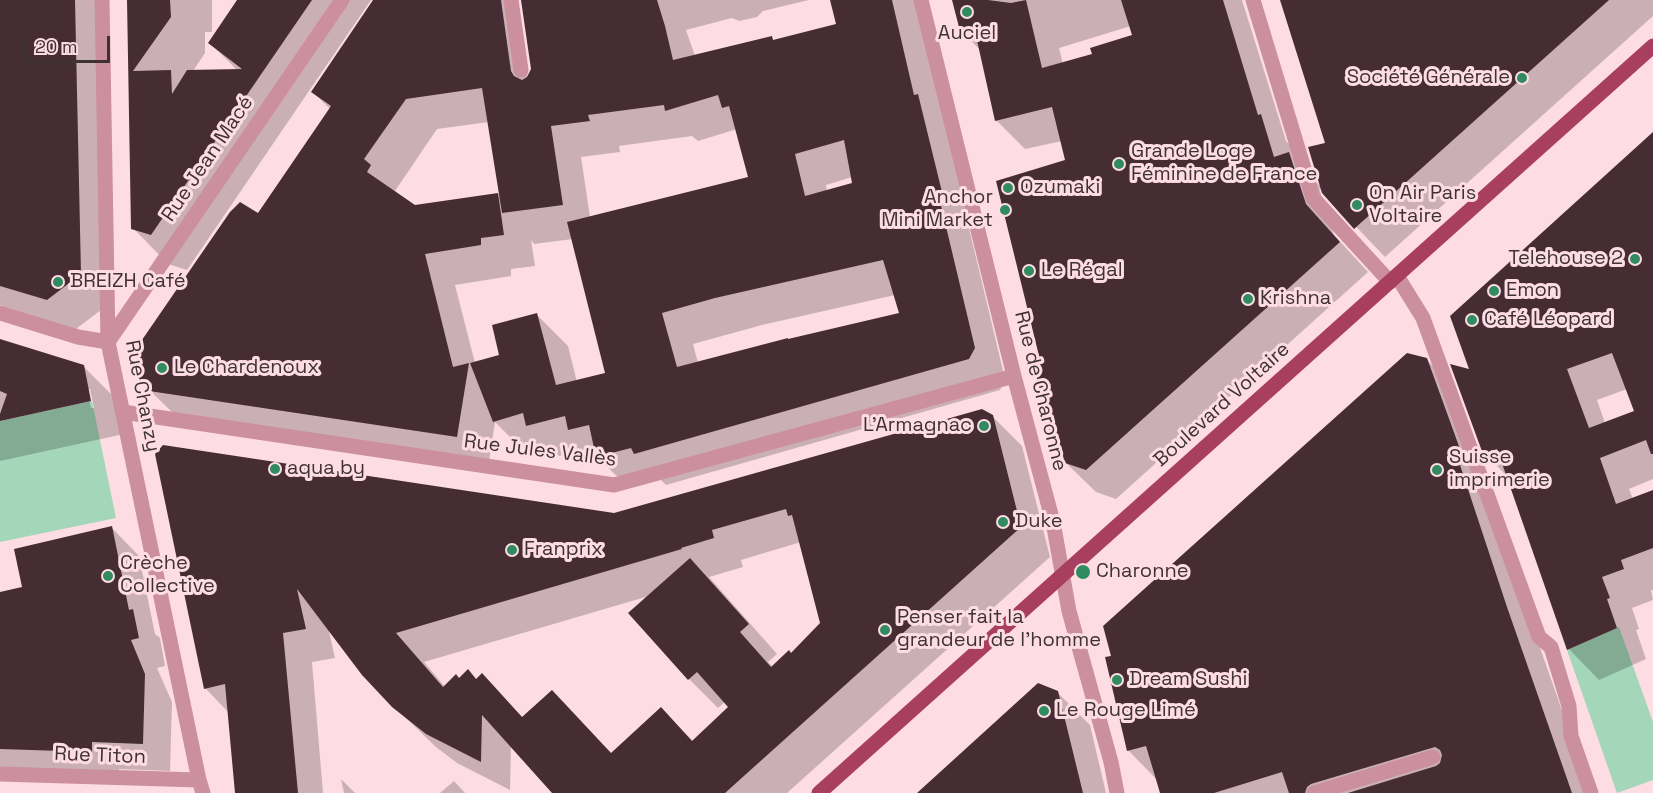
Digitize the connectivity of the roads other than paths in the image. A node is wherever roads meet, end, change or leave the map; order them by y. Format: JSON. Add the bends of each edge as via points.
{"nodes":[{"id":1,"x":102,"y":0,"type":"edge"},
{"id":2,"x":342,"y":0,"type":"edge"},
{"id":3,"x":511,"y":0,"type":"edge"},
{"id":4,"x":921,"y":0,"type":"edge"},
{"id":5,"x":1252,"y":0,"type":"edge"},
{"id":6,"x":1653,"y":46,"type":"edge"},
{"id":7,"x":521,"y":70,"type":"dead end"},
{"id":8,"x":1393,"y":279,"type":"junction"},
{"id":9,"x":0,"y":313,"type":"edge"},
{"id":10,"x":108,"y":342,"type":"junction"},
{"id":11,"x":1014,"y":376,"type":"junction"},
{"id":12,"x":123,"y":412,"type":"junction"},
{"id":13,"x":1063,"y":575,"type":"junction"},
{"id":14,"x":1433,"y":757,"type":"dead end"},
{"id":15,"x":0,"y":774,"type":"edge"},
{"id":16,"x":201,"y":787,"type":"edge"},
{"id":17,"x":819,"y":793,"type":"edge"},
{"id":18,"x":1117,"y":793,"type":"edge"},
{"id":19,"x":1314,"y":793,"type":"edge"},
{"id":20,"x":1591,"y":793,"type":"edge"}],
"edges":[{"from":1,"to":10,"type":"street","name":"Rue Chanzy"},
{"from":2,"to":10,"type":"street","name":"Rue Jean Macé"},
{"from":3,"to":7,"type":"street"},
{"from":4,"to":11,"type":"street","name":"Rue de Charonne"},
{"from":5,"to":8,"type":"street","via":[[1313,198]]},
{"from":6,"to":8,"type":"main road","name":"Boulevard Voltaire"},
{"from":8,"to":13,"type":"main road","name":"Boulevard Voltaire"},
{"from":8,"to":20,"type":"street","via":[[1423,318],[1539,637],[1551,647],[1569,706],[1571,736]]},
{"from":9,"to":10,"type":"street"},
{"from":10,"to":12,"type":"street","name":"Rue Chanzy"},
{"from":11,"to":12,"type":"street","name":"Rue Jules Vallès","via":[[614,485]]},
{"from":11,"to":13,"type":"street","name":"Rue de Charonne"},
{"from":12,"to":16,"type":"street","name":"Rue Chanzy"},
{"from":13,"to":17,"type":"main road","name":"Boulevard Voltaire"},
{"from":13,"to":18,"type":"street","name":"Rue de Charonne"},
{"from":14,"to":19,"type":"street"},
{"from":15,"to":16,"type":"street","name":"Rue Titon"}]}
